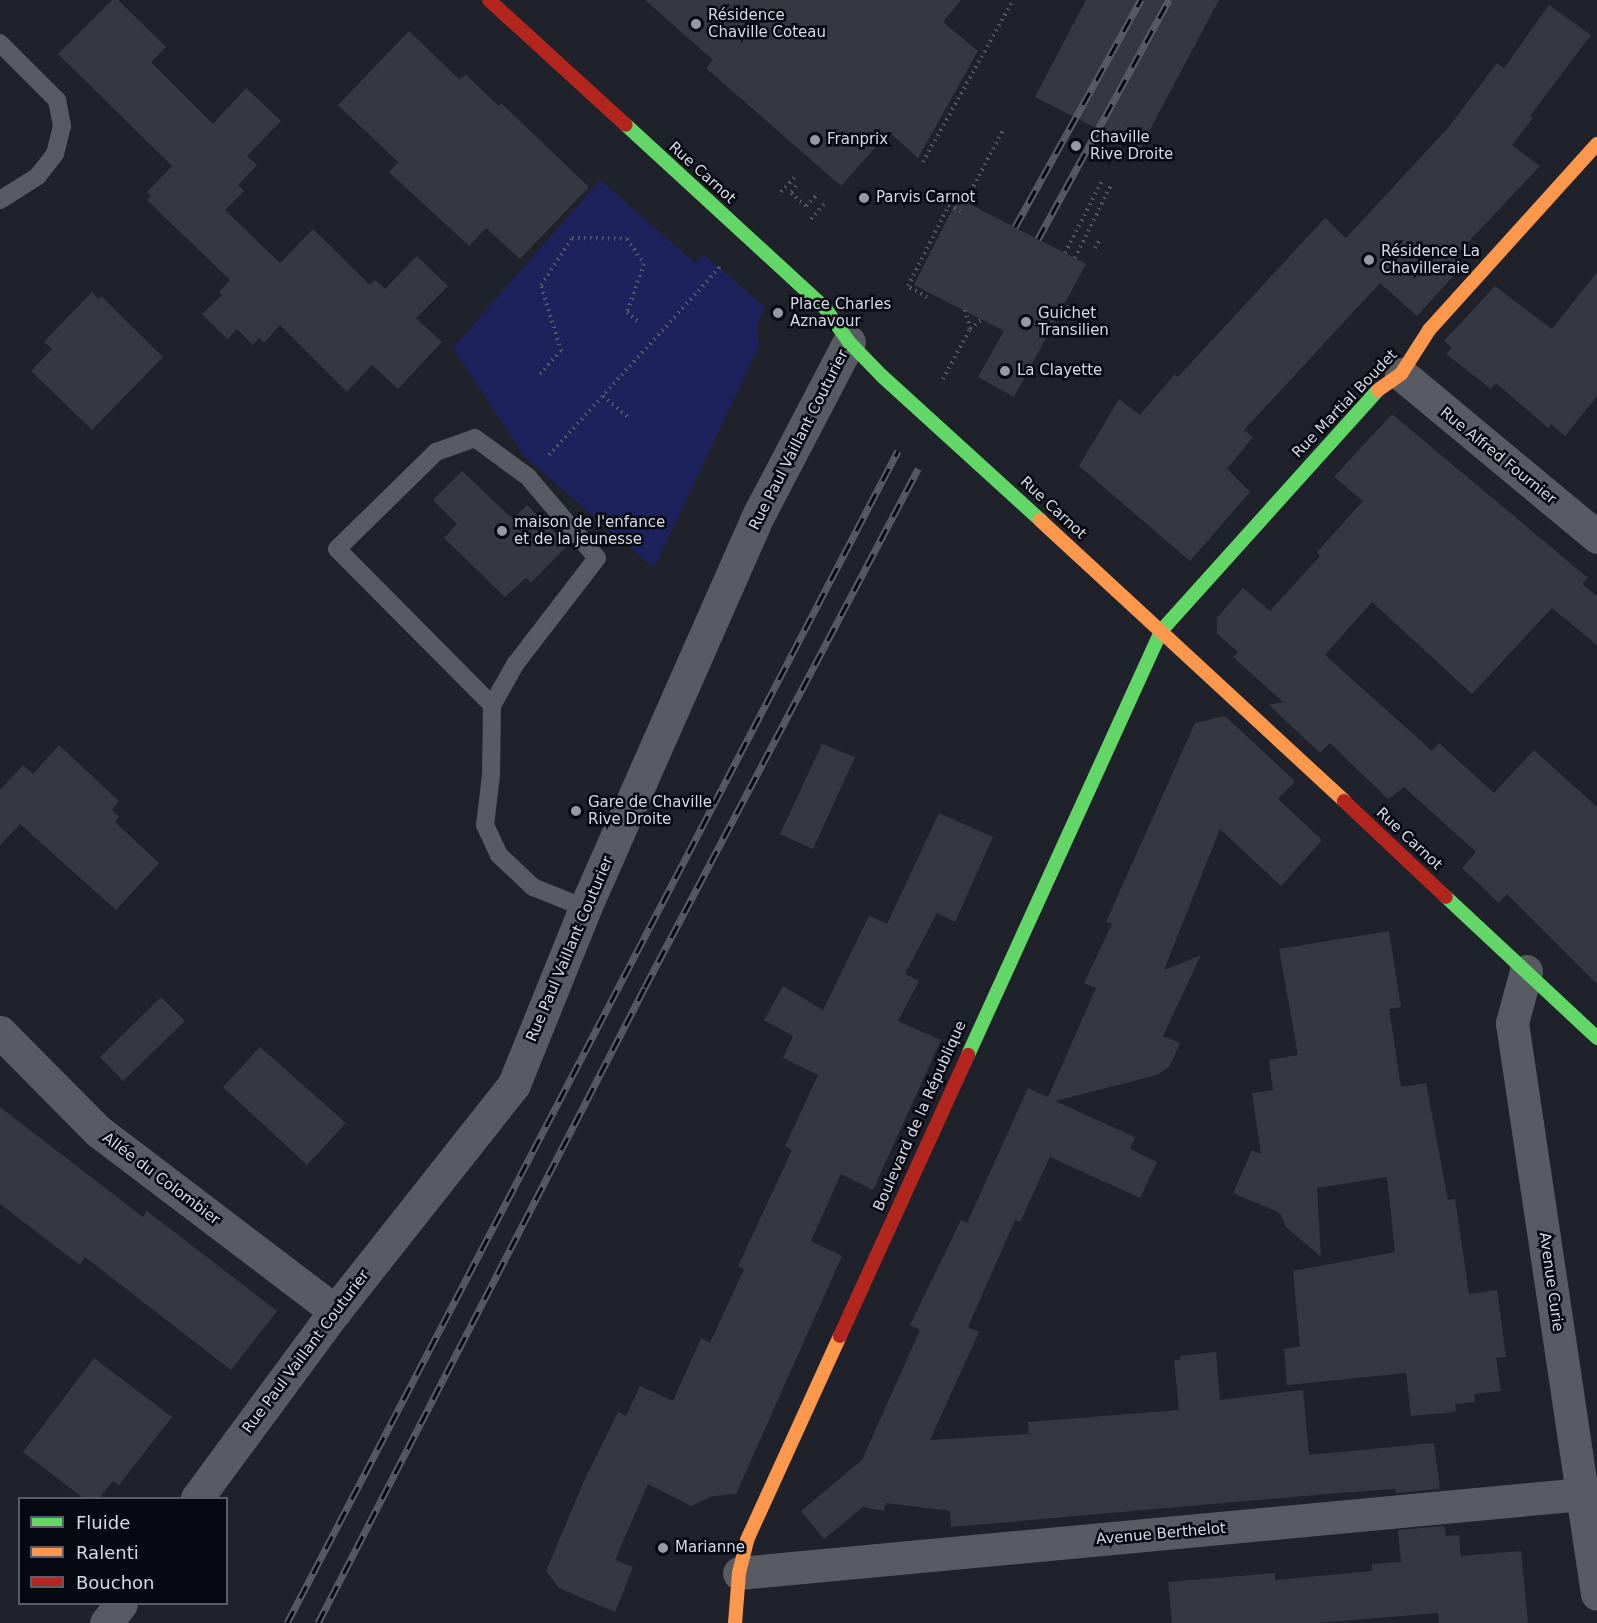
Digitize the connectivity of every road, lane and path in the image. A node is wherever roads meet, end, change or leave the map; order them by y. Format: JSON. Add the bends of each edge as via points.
{"nodes":[{"id":1,"x":489,"y":0,"type":"edge"},
{"id":2,"x":1013,"y":0,"type":"edge"},
{"id":3,"x":0,"y":43,"type":"edge"},
{"id":4,"x":1004,"y":128,"type":"dead end"},
{"id":5,"x":1597,"y":144,"type":"edge"},
{"id":6,"x":923,"y":162,"type":"dead end"},
{"id":7,"x":795,"y":177,"type":"dead end"},
{"id":8,"x":1103,"y":179,"type":"dead end"},
{"id":9,"x":1112,"y":183,"type":"dead end"},
{"id":10,"x":796,"y":186,"type":"dead end"},
{"id":11,"x":781,"y":192,"type":"dead end"},
{"id":12,"x":817,"y":195,"type":"dead end"},
{"id":13,"x":0,"y":200,"type":"edge"},
{"id":14,"x":826,"y":202,"type":"dead end"},
{"id":15,"x":965,"y":202,"type":"dead end"},
{"id":16,"x":960,"y":211,"type":"dead end"},
{"id":17,"x":811,"y":219,"type":"dead end"},
{"id":18,"x":746,"y":236,"type":"junction"},
{"id":19,"x":1099,"y":241,"type":"dead end"},
{"id":20,"x":1095,"y":248,"type":"dead end"},
{"id":21,"x":1065,"y":253,"type":"dead end"},
{"id":22,"x":1075,"y":258,"type":"dead end"},
{"id":23,"x":927,"y":297,"type":"dead end"},
{"id":24,"x":965,"y":310,"type":"dead end"},
{"id":25,"x":982,"y":319,"type":"dead end"},
{"id":26,"x":641,"y":324,"type":"dead end"},
{"id":27,"x":970,"y":329,"type":"junction"},
{"id":28,"x":849,"y":342,"type":"junction"},
{"id":29,"x":540,"y":374,"type":"dead end"},
{"id":30,"x":1401,"y":374,"type":"junction"},
{"id":31,"x":939,"y":385,"type":"dead end"},
{"id":32,"x":603,"y":396,"type":"junction"},
{"id":33,"x":628,"y":417,"type":"dead end"},
{"id":34,"x":528,"y":477,"type":"junction"},
{"id":35,"x":1597,"y":537,"type":"edge"},
{"id":36,"x":1161,"y":630,"type":"junction"},
{"id":37,"x":492,"y":705,"type":"junction"},
{"id":38,"x":585,"y":908,"type":"junction"},
{"id":39,"x":1526,"y":971,"type":"junction"},
{"id":40,"x":0,"y":1032,"type":"edge"},
{"id":41,"x":1597,"y":1038,"type":"edge"},
{"id":42,"x":335,"y":1311,"type":"junction"},
{"id":43,"x":1582,"y":1494,"type":"junction"},
{"id":44,"x":198,"y":1497,"type":"edge"},
{"id":45,"x":739,"y":1574,"type":"junction"},
{"id":46,"x":1597,"y":1594,"type":"edge"},
{"id":47,"x":119,"y":1605,"type":"edge"},
{"id":48,"x":106,"y":1623,"type":"edge"},
{"id":49,"x":735,"y":1623,"type":"edge"}],
"edges":[{"from":1,"to":18,"type":"street","name":"Rue Carnot"},
{"from":2,"to":6,"type":"path"},
{"from":3,"to":13,"type":"lane","via":[[57,100],[62,126],[55,154],[38,176]]},
{"from":4,"to":15,"type":"path"},
{"from":5,"to":30,"type":"street","name":"Rue Martial Boudet","via":[[1429,330]]},
{"from":7,"to":11,"type":"path"},
{"from":8,"to":21,"type":"path"},
{"from":9,"to":22,"type":"path"},
{"from":10,"to":12,"type":"path","via":[[790,193],[806,206]]},
{"from":14,"to":17,"type":"path"},
{"from":16,"to":23,"type":"path","via":[[949,205],[908,286]]},
{"from":18,"to":28,"type":"street","name":"Rue Carnot","via":[[825,308]]},
{"from":18,"to":32,"type":"path"},
{"from":19,"to":20,"type":"path"},
{"from":24,"to":27,"type":"path"},
{"from":25,"to":27,"type":"path"},
{"from":26,"to":29,"type":"path","via":[[627,312],[644,264],[627,238],[572,238],[541,285],[561,351]]},
{"from":27,"to":31,"type":"path"},
{"from":28,"to":36,"type":"street","name":"Rue Carnot"},
{"from":28,"to":38,"type":"street","name":"Rue Paul Vaillant Couturier","via":[[760,512]]},
{"from":30,"to":35,"type":"street","name":"Rue Alfred Fournier"},
{"from":30,"to":36,"type":"street","name":"Rue Martial Boudet","via":[[1379,389]]},
{"from":32,"to":33,"type":"path"},
{"from":32,"to":34,"type":"path"},
{"from":34,"to":37,"type":"lane","via":[[597,558],[516,663]]},
{"from":34,"to":37,"type":"lane","via":[[475,438],[436,452],[337,549]]},
{"from":36,"to":39,"type":"street","name":"Rue Carnot"},
{"from":36,"to":45,"type":"street","name":"Boulevard de la République","via":[[775,1477],[747,1540]]},
{"from":37,"to":38,"type":"lane","via":[[491,775],[485,825],[499,855],[533,887]]},
{"from":38,"to":42,"type":"street","name":"Rue Paul Vaillant Couturier","via":[[514,1084]]},
{"from":39,"to":41,"type":"street","name":"Rue Carnot"},
{"from":39,"to":43,"type":"street","name":"Avenue Curie","via":[[1512,1023]]},
{"from":40,"to":42,"type":"street","name":"Allée du Colombier","via":[[98,1131]]},
{"from":42,"to":44,"type":"street","name":"Rue Paul Vaillant Couturier"},
{"from":43,"to":45,"type":"street","name":"Avenue Berthelot"},
{"from":43,"to":46,"type":"street","name":"Avenue Curie"},
{"from":45,"to":49,"type":"street","name":"Boulevard de la République"},
{"from":47,"to":48,"type":"street"}]}
